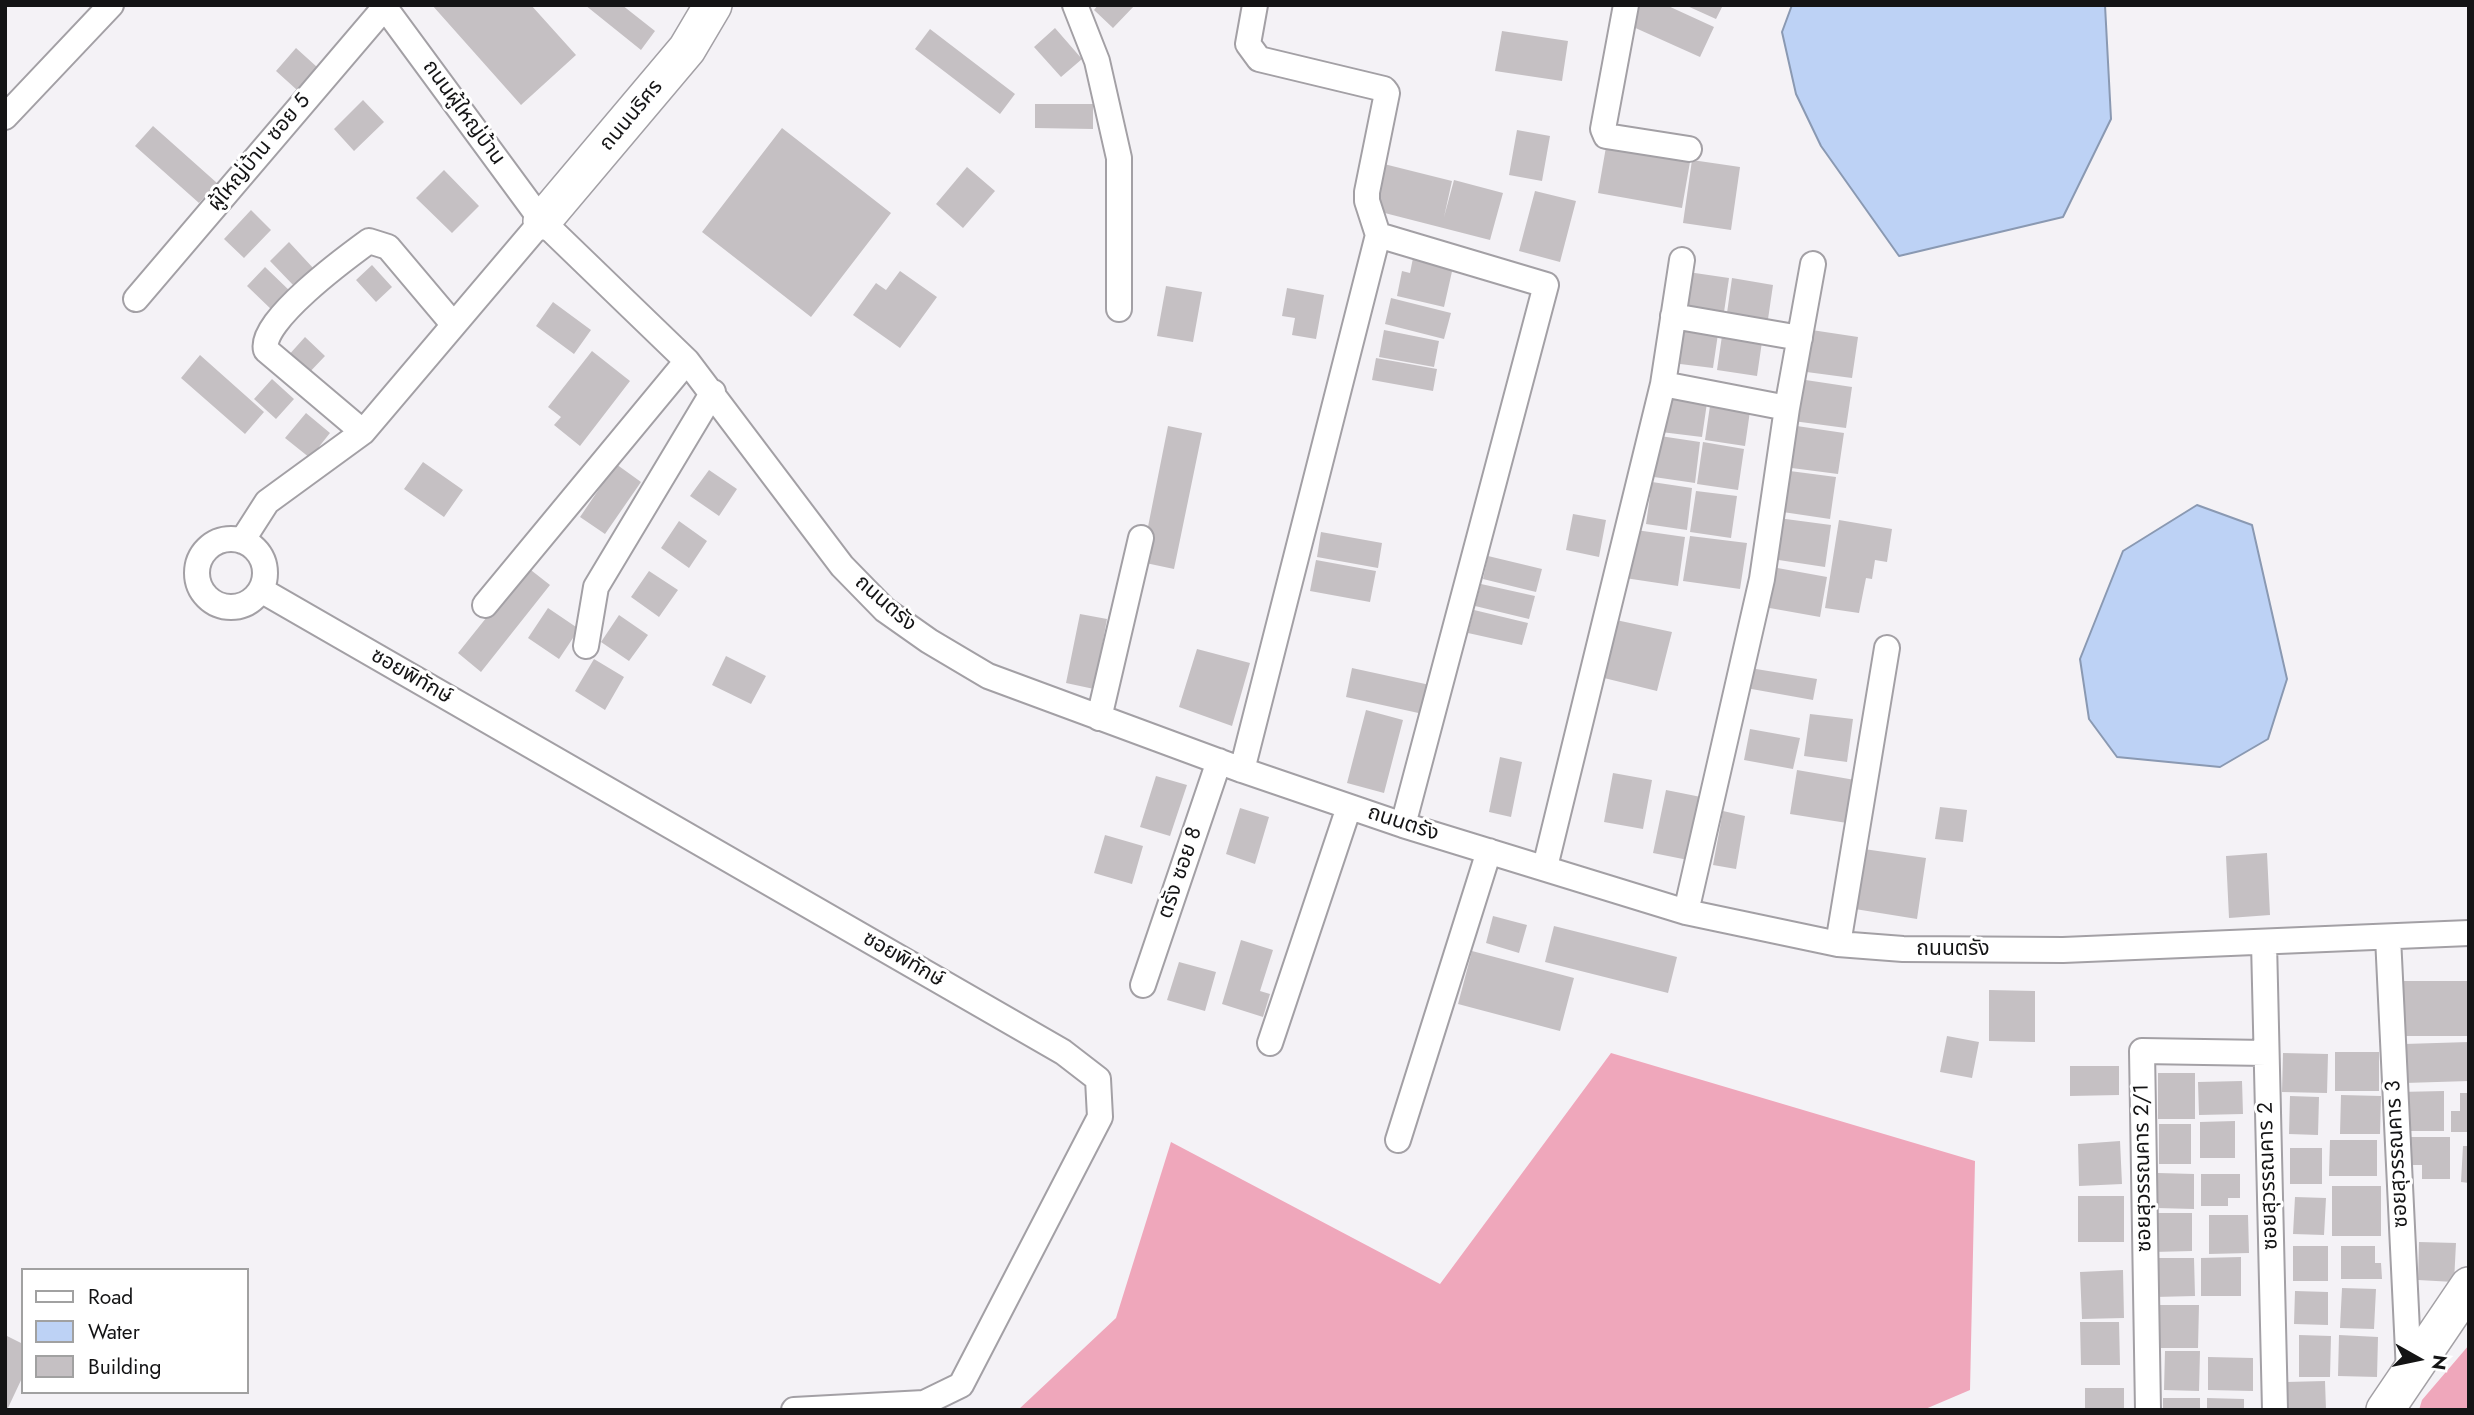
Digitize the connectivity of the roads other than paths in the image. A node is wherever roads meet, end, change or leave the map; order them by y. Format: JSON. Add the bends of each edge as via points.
{"nodes":[{"id":1,"x":111,"y":5,"type":"edge"},
{"id":2,"x":1075,"y":5,"type":"edge"},
{"id":3,"x":1255,"y":5,"type":"edge"},
{"id":4,"x":1626,"y":5,"type":"edge"},
{"id":5,"x":384,"y":6,"type":"edge"},
{"id":6,"x":707,"y":7,"type":"edge"},
{"id":7,"x":5,"y":117,"type":"edge"},
{"id":8,"x":1689,"y":149,"type":"dead end"},
{"id":9,"x":542,"y":221,"type":"junction"},
{"id":10,"x":1378,"y":235,"type":"junction"},
{"id":11,"x":1682,"y":260,"type":"dead end"},
{"id":12,"x":1813,"y":264,"type":"dead end"},
{"id":13,"x":135,"y":299,"type":"dead end"},
{"id":14,"x":1119,"y":309,"type":"dead end"},
{"id":15,"x":1673,"y":316,"type":"junction"},
{"id":16,"x":453,"y":324,"type":"junction"},
{"id":17,"x":1800,"y":338,"type":"junction"},
{"id":18,"x":687,"y":361,"type":"junction"},
{"id":19,"x":1663,"y":384,"type":"junction"},
{"id":20,"x":713,"y":392,"type":"junction"},
{"id":21,"x":1787,"y":408,"type":"junction"},
{"id":22,"x":363,"y":432,"type":"junction"},
{"id":23,"x":1141,"y":538,"type":"dead end"},
{"id":24,"x":242,"y":541,"type":"junction"},
{"id":25,"x":261,"y":590,"type":"junction"},
{"id":26,"x":485,"y":605,"type":"dead end"},
{"id":27,"x":586,"y":646,"type":"dead end"},
{"id":28,"x":1887,"y":648,"type":"dead end"},
{"id":29,"x":1099,"y":719,"type":"junction"},
{"id":30,"x":1219,"y":761,"type":"junction"},
{"id":31,"x":1242,"y":770,"type":"junction"},
{"id":32,"x":1349,"y":807,"type":"junction"},
{"id":33,"x":1403,"y":825,"type":"junction"},
{"id":34,"x":1489,"y":851,"type":"junction"},
{"id":35,"x":1545,"y":867,"type":"junction"},
{"id":36,"x":1686,"y":912,"type":"junction"},
{"id":37,"x":2469,"y":933,"type":"edge"},
{"id":38,"x":2388,"y":937,"type":"junction"},
{"id":39,"x":2264,"y":943,"type":"junction"},
{"id":40,"x":1839,"y":944,"type":"junction"},
{"id":41,"x":1143,"y":985,"type":"dead end"},
{"id":42,"x":1270,"y":1042,"type":"dead end"},
{"id":43,"x":2266,"y":1053,"type":"junction"},
{"id":44,"x":1398,"y":1140,"type":"dead end"},
{"id":45,"x":2469,"y":1286,"type":"edge"},
{"id":46,"x":2409,"y":1372,"type":"junction"},
{"id":47,"x":794,"y":1410,"type":"edge"},
{"id":48,"x":2148,"y":1410,"type":"edge"},
{"id":49,"x":2275,"y":1410,"type":"edge"},
{"id":50,"x":2385,"y":1410,"type":"edge"}],
"edges":[{"from":1,"to":7,"type":"street"},
{"from":2,"to":14,"type":"street","via":[[1097,61],[1119,158]]},
{"from":3,"to":10,"type":"street","via":[[1248,44],[1259,59],[1387,93],[1367,192]]},
{"from":4,"to":8,"type":"street","via":[[1603,129],[1606,136]]},
{"from":5,"to":9,"type":"street","name":"ถนนผู้ใหญ่บ้าน"},
{"from":5,"to":13,"type":"street","name":"ผู้ใหญ่บ้าน ซอย 5"},
{"from":6,"to":9,"type":"street","name":"ถนนนริศร","via":[[688,49]]},
{"from":9,"to":16,"type":"street"},
{"from":9,"to":18,"type":"street","name":"ถนนตรัง"},
{"from":10,"to":31,"type":"street"},
{"from":10,"to":33,"type":"street","via":[[1546,285]]},
{"from":11,"to":15,"type":"street"},
{"from":12,"to":17,"type":"street"},
{"from":15,"to":17,"type":"street"},
{"from":15,"to":19,"type":"street"},
{"from":16,"to":22,"type":"street"},
{"from":16,"to":22,"type":"street","via":[[388,247],[369,241],[319,281],[268,333],[266,350]]},
{"from":17,"to":21,"type":"street"},
{"from":18,"to":20,"type":"street","name":"ถนนตรัง"},
{"from":18,"to":26,"type":"street"},
{"from":19,"to":21,"type":"street"},
{"from":19,"to":35,"type":"street"},
{"from":20,"to":27,"type":"street","via":[[596,587]]},
{"from":20,"to":29,"type":"street","name":"ถนนตรัง","via":[[842,566],[885,610],[988,676]]},
{"from":21,"to":36,"type":"street","via":[[1762,579]]},
{"from":22,"to":24,"type":"street","via":[[267,502]]},
{"from":23,"to":29,"type":"street"},
{"from":24,"to":25,"type":"street","via":[[262,559]]},
{"from":24,"to":25,"type":"street","via":[[227,539],[207,549],[200,559],[198,582],[203,593],[222,606],[245,604]]},
{"from":25,"to":47,"type":"street","name":"ซอยพิทักษ์","via":[[1051,1045],[1098,1079],[1100,1117],[961,1385],[924,1403]]},
{"from":28,"to":40,"type":"street"},
{"from":29,"to":30,"type":"street","name":"ถนนตรัง"},
{"from":30,"to":31,"type":"street","name":"ถนนตรัง"},
{"from":30,"to":41,"type":"street","name":"ตรัง ซอย 8"},
{"from":31,"to":32,"type":"street","name":"ถนนตรัง"},
{"from":32,"to":33,"type":"street","name":"ถนนตรัง"},
{"from":32,"to":42,"type":"street"},
{"from":33,"to":34,"type":"street","name":"ถนนตรัง"},
{"from":34,"to":35,"type":"street","name":"ถนนตรัง"},
{"from":34,"to":44,"type":"street"},
{"from":35,"to":36,"type":"street","name":"ถนนตรัง"},
{"from":36,"to":40,"type":"street","name":"ถนนตรัง"},
{"from":37,"to":38,"type":"street","name":"ถนนตรัง"},
{"from":38,"to":39,"type":"street","name":"ถนนตรัง"},
{"from":38,"to":46,"type":"street","name":"ซอยสุวรรณคาร 3"},
{"from":39,"to":40,"type":"street","name":"ถนนตรัง","via":[[2063,950]]},
{"from":39,"to":43,"type":"street","name":"ซอยสุวรรณคาร 2"},
{"from":43,"to":48,"type":"street","name":"ซอยสุวรรณคาร 2/1","via":[[2142,1051]]},
{"from":43,"to":49,"type":"street","name":"ซอยสุวรรณคาร 2"},
{"from":45,"to":46,"type":"street"},
{"from":46,"to":50,"type":"street"}]}
